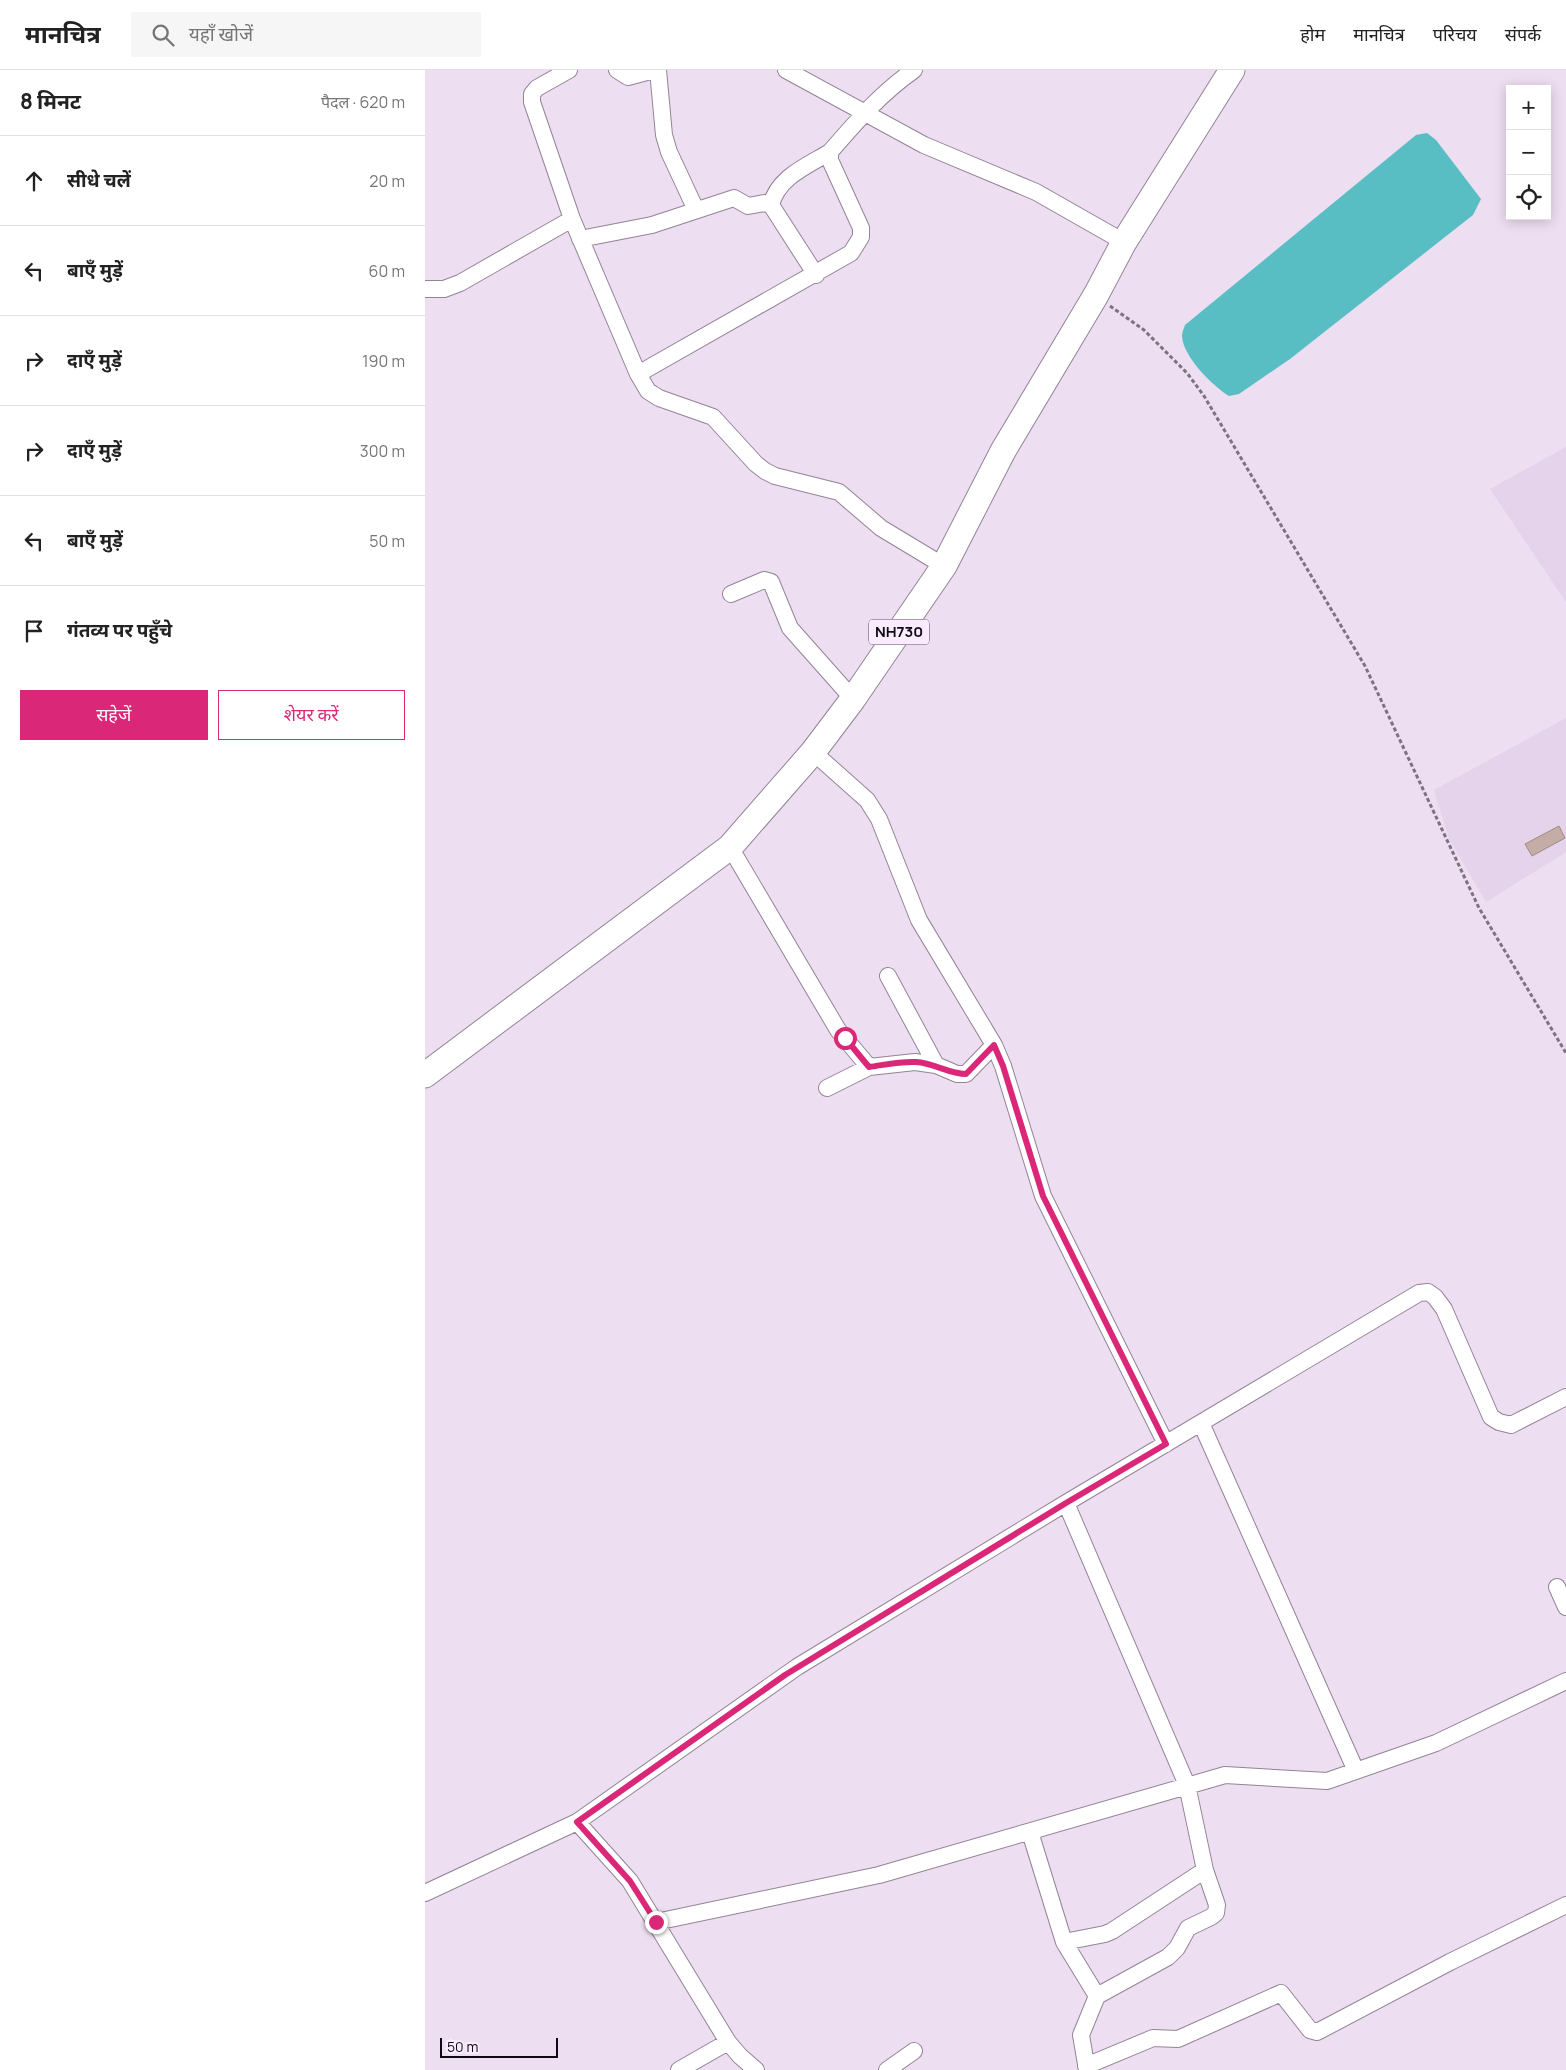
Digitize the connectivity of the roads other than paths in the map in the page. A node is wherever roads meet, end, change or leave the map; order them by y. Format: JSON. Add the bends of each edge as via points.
{"nodes":[{"id":1,"x":569,"y":70,"type":"edge"},
{"id":2,"x":617,"y":70,"type":"edge"},
{"id":3,"x":654,"y":70,"type":"edge"},
{"id":4,"x":658,"y":70,"type":"edge"},
{"id":5,"x":786,"y":70,"type":"edge"},
{"id":6,"x":914,"y":70,"type":"edge"},
{"id":7,"x":1232,"y":70,"type":"edge"},
{"id":8,"x":864,"y":112,"type":"junction"},
{"id":9,"x":830,"y":152,"type":"junction"},
{"id":10,"x":771,"y":205,"type":"junction"},
{"id":11,"x":696,"y":210,"type":"junction"},
{"id":12,"x":571,"y":219,"type":"junction"},
{"id":13,"x":580,"y":238,"type":"junction"},
{"id":14,"x":1124,"y":242,"type":"junction"},
{"id":15,"x":815,"y":275,"type":"junction"},
{"id":16,"x":425,"y":288,"type":"edge"},
{"id":17,"x":638,"y":374,"type":"junction"},
{"id":18,"x":944,"y":566,"type":"junction"},
{"id":19,"x":731,"y":594,"type":"dead end"},
{"id":20,"x":853,"y":699,"type":"junction"},
{"id":21,"x":813,"y":752,"type":"junction"},
{"id":22,"x":730,"y":847,"type":"junction"},
{"id":23,"x":888,"y":976,"type":"dead end"},
{"id":24,"x":994,"y":1045,"type":"junction"},
{"id":25,"x":936,"y":1066,"type":"junction"},
{"id":26,"x":869,"y":1067,"type":"junction"},
{"id":27,"x":425,"y":1075,"type":"edge"},
{"id":28,"x":827,"y":1088,"type":"dead end"},
{"id":29,"x":1566,"y":1397,"type":"edge"},
{"id":30,"x":1201,"y":1423,"type":"junction"},
{"id":31,"x":1166,"y":1444,"type":"junction"},
{"id":32,"x":1066,"y":1503,"type":"junction"},
{"id":33,"x":1557,"y":1588,"type":"dead end"},
{"id":34,"x":1566,"y":1607,"type":"edge"},
{"id":35,"x":1566,"y":1681,"type":"edge"},
{"id":36,"x":1356,"y":1772,"type":"junction"},
{"id":37,"x":1187,"y":1786,"type":"junction"},
{"id":38,"x":577,"y":1822,"type":"junction"},
{"id":39,"x":1030,"y":1832,"type":"junction"},
{"id":40,"x":1205,"y":1870,"type":"junction"},
{"id":41,"x":425,"y":1894,"type":"edge"},
{"id":42,"x":1566,"y":1905,"type":"edge"},
{"id":43,"x":656,"y":1922,"type":"junction"},
{"id":44,"x":1064,"y":1942,"type":"junction"},
{"id":45,"x":1097,"y":1996,"type":"junction"},
{"id":46,"x":728,"y":2042,"type":"junction"},
{"id":47,"x":914,"y":2051,"type":"dead end"},
{"id":48,"x":698,"y":2066,"type":"edge"},
{"id":49,"x":1087,"y":2068,"type":"edge"},
{"id":50,"x":679,"y":2070,"type":"edge"},
{"id":51,"x":756,"y":2070,"type":"edge"},
{"id":52,"x":887,"y":2070,"type":"edge"}],
"edges":[{"from":1,"to":12,"type":"street","via":[[537,88],[532,94],[532,102]]},
{"from":2,"to":3,"type":"street","via":[[628,77]]},
{"from":4,"to":11,"type":"street","via":[[664,135]]},
{"from":5,"to":8,"type":"street"},
{"from":6,"to":8,"type":"street"},
{"from":7,"to":14,"type":"highway","number":"NH730"},
{"from":8,"to":9,"type":"street"},
{"from":8,"to":14,"type":"street","via":[[924,145],[1036,192]]},
{"from":9,"to":10,"type":"street","via":[[783,180]]},
{"from":9,"to":15,"type":"street","via":[[830,160],[861,228],[861,237],[851,253]]},
{"from":10,"to":11,"type":"street","via":[[748,206],[734,198]]},
{"from":10,"to":15,"type":"street"},
{"from":11,"to":13,"type":"street","via":[[652,225]]},
{"from":12,"to":13,"type":"street"},
{"from":12,"to":16,"type":"street","via":[[460,283],[444,289]]},
{"from":13,"to":17,"type":"street"},
{"from":14,"to":18,"type":"highway","number":"NH730","via":[[1003,451]]},
{"from":15,"to":17,"type":"street"},
{"from":17,"to":18,"type":"street","via":[[648,391],[659,398],[713,417],[765,471],[839,492],[881,528]]},
{"from":18,"to":20,"type":"highway","number":"NH730"},
{"from":19,"to":20,"type":"street","via":[[764,580],[771,582],[790,628]]},
{"from":20,"to":21,"type":"highway","number":"NH730"},
{"from":21,"to":22,"type":"highway","number":"NH730"},
{"from":21,"to":24,"type":"street","via":[[867,800],[879,819],[919,920]]},
{"from":22,"to":26,"type":"street","via":[[838,1030]]},
{"from":22,"to":27,"type":"highway","number":"NH730"},
{"from":23,"to":25,"type":"street"},
{"from":24,"to":25,"type":"street","via":[[966,1074]]},
{"from":24,"to":31,"type":"street","via":[[1043,1196]]},
{"from":25,"to":26,"type":"street","via":[[915,1062]]},
{"from":26,"to":28,"type":"street"},
{"from":29,"to":30,"type":"street","via":[[1511,1426],[1491,1417],[1444,1309],[1428,1292],[1419,1293]]},
{"from":30,"to":31,"type":"street"},
{"from":30,"to":36,"type":"street"},
{"from":31,"to":32,"type":"street"},
{"from":32,"to":37,"type":"street"},
{"from":32,"to":38,"type":"street","via":[[785,1675]]},
{"from":33,"to":34,"type":"street"},
{"from":35,"to":36,"type":"street","via":[[1436,1742]]},
{"from":36,"to":37,"type":"street","via":[[1327,1781],[1225,1775]]},
{"from":37,"to":39,"type":"street"},
{"from":37,"to":40,"type":"street"},
{"from":38,"to":41,"type":"street"},
{"from":38,"to":43,"type":"street","via":[[630,1881]]},
{"from":39,"to":43,"type":"street","via":[[879,1875]]},
{"from":39,"to":44,"type":"street"},
{"from":40,"to":44,"type":"street","via":[[1112,1931]]},
{"from":40,"to":45,"type":"street","via":[[1217,1904],[1216,1913],[1188,1928],[1169,1957]]},
{"from":42,"to":49,"type":"street","via":[[1317,2032],[1310,2030],[1281,1993],[1178,2039],[1153,2038]]},
{"from":43,"to":46,"type":"street"},
{"from":44,"to":45,"type":"street"},
{"from":45,"to":49,"type":"street","via":[[1081,2035]]},
{"from":46,"to":48,"type":"street"},
{"from":46,"to":51,"type":"street"},
{"from":47,"to":52,"type":"street"},
{"from":48,"to":50,"type":"street"}]}
